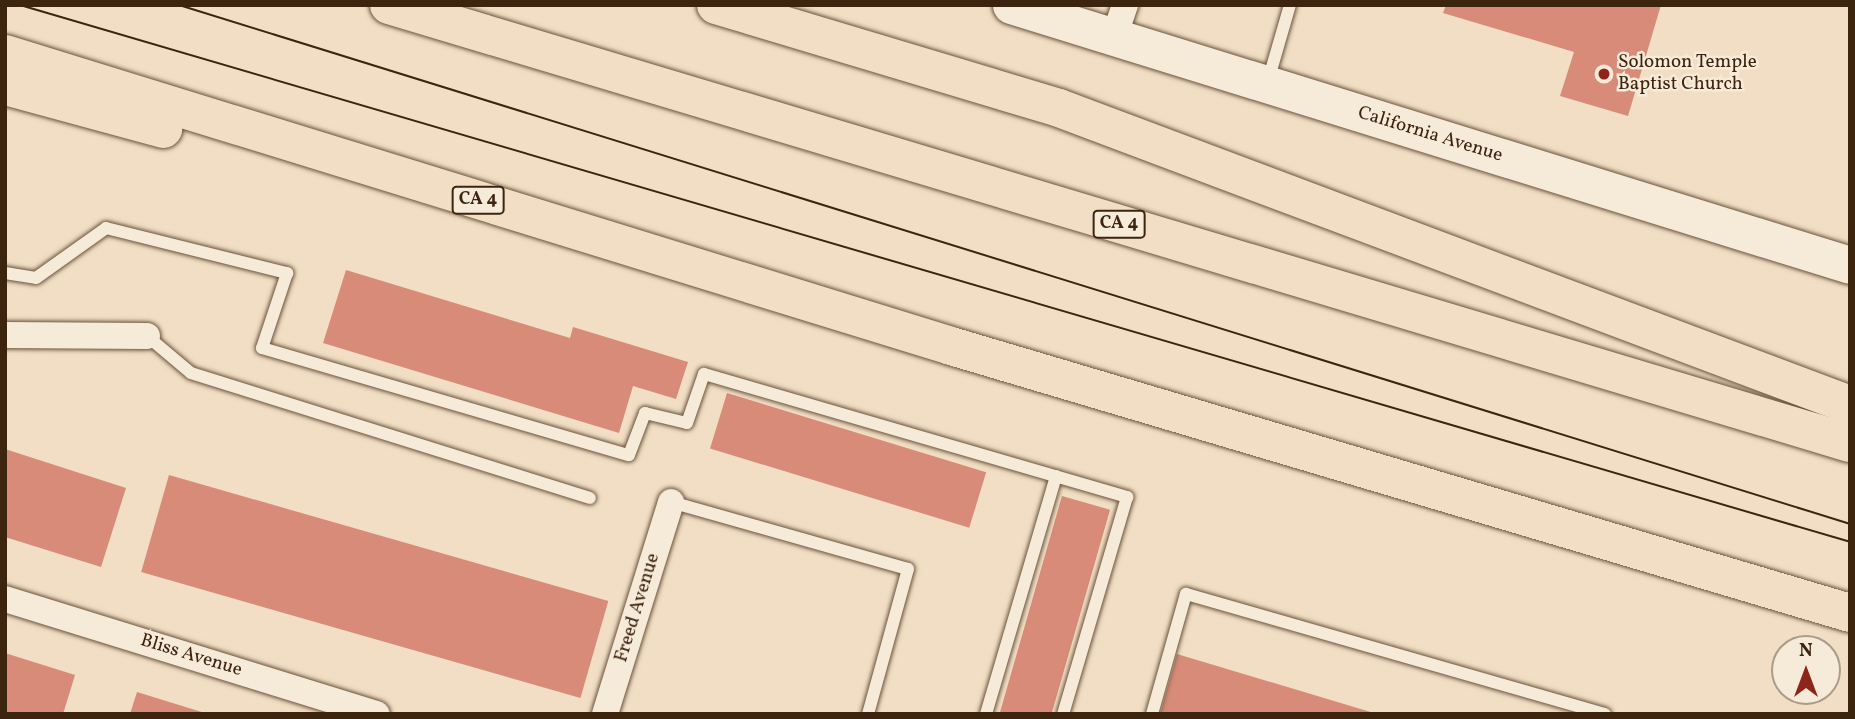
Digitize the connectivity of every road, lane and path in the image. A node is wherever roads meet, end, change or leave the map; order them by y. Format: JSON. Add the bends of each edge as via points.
{"nodes":[{"id":1,"x":389,"y":5,"type":"edge"},
{"id":2,"x":716,"y":5,"type":"edge"},
{"id":3,"x":1011,"y":5,"type":"edge"},
{"id":4,"x":1290,"y":5,"type":"edge"},
{"id":5,"x":1119,"y":21,"type":"edge"},
{"id":6,"x":5,"y":54,"type":"edge"},
{"id":7,"x":1267,"y":85,"type":"junction"},
{"id":8,"x":5,"y":86,"type":"edge"},
{"id":9,"x":1850,"y":265,"type":"edge"},
{"id":10,"x":5,"y":273,"type":"edge"},
{"id":11,"x":5,"y":335,"type":"edge"},
{"id":12,"x":147,"y":336,"type":"joint"},
{"id":13,"x":951,"y":346,"type":"junction"},
{"id":14,"x":1850,"y":405,"type":"edge"},
{"id":15,"x":1850,"y":443,"type":"edge"},
{"id":16,"x":1056,"y":476,"type":"junction"},
{"id":17,"x":590,"y":498,"type":"dead end"},
{"id":18,"x":671,"y":502,"type":"joint"},
{"id":19,"x":5,"y":599,"type":"edge"},
{"id":20,"x":1850,"y":613,"type":"edge"},
{"id":21,"x":377,"y":714,"type":"edge"},
{"id":22,"x":605,"y":714,"type":"edge"},
{"id":23,"x":868,"y":714,"type":"edge"},
{"id":24,"x":986,"y":714,"type":"edge"},
{"id":25,"x":1063,"y":714,"type":"edge"},
{"id":26,"x":1152,"y":714,"type":"edge"},
{"id":27,"x":1605,"y":714,"type":"edge"}],
"edges":[{"from":1,"to":15,"type":"highway","number":"CA 4"},
{"from":2,"to":14,"type":"highway","via":[[1071,113]]},
{"from":3,"to":5,"type":"main road","name":"California Avenue"},
{"from":4,"to":7,"type":"lane"},
{"from":5,"to":7,"type":"main road","name":"California Avenue"},
{"from":6,"to":13,"type":"highway","number":"CA 4"},
{"from":7,"to":9,"type":"main road","name":"California Avenue"},
{"from":8,"to":13,"type":"highway"},
{"from":10,"to":16,"type":"lane","via":[[37,278],[106,228],[287,274],[262,348],[629,455],[645,413],[687,423],[704,374]]},
{"from":11,"to":12,"type":"street"},
{"from":12,"to":17,"type":"lane","via":[[191,373]]},
{"from":13,"to":20,"type":"highway","number":"CA 4"},
{"from":16,"to":24,"type":"lane"},
{"from":16,"to":25,"type":"lane","via":[[1127,497]]},
{"from":18,"to":22,"type":"street","name":"Freed Avenue"},
{"from":18,"to":23,"type":"lane","via":[[908,569]]},
{"from":19,"to":21,"type":"street","name":"Bliss Avenue"},
{"from":26,"to":27,"type":"lane","via":[[1186,594]]}]}
